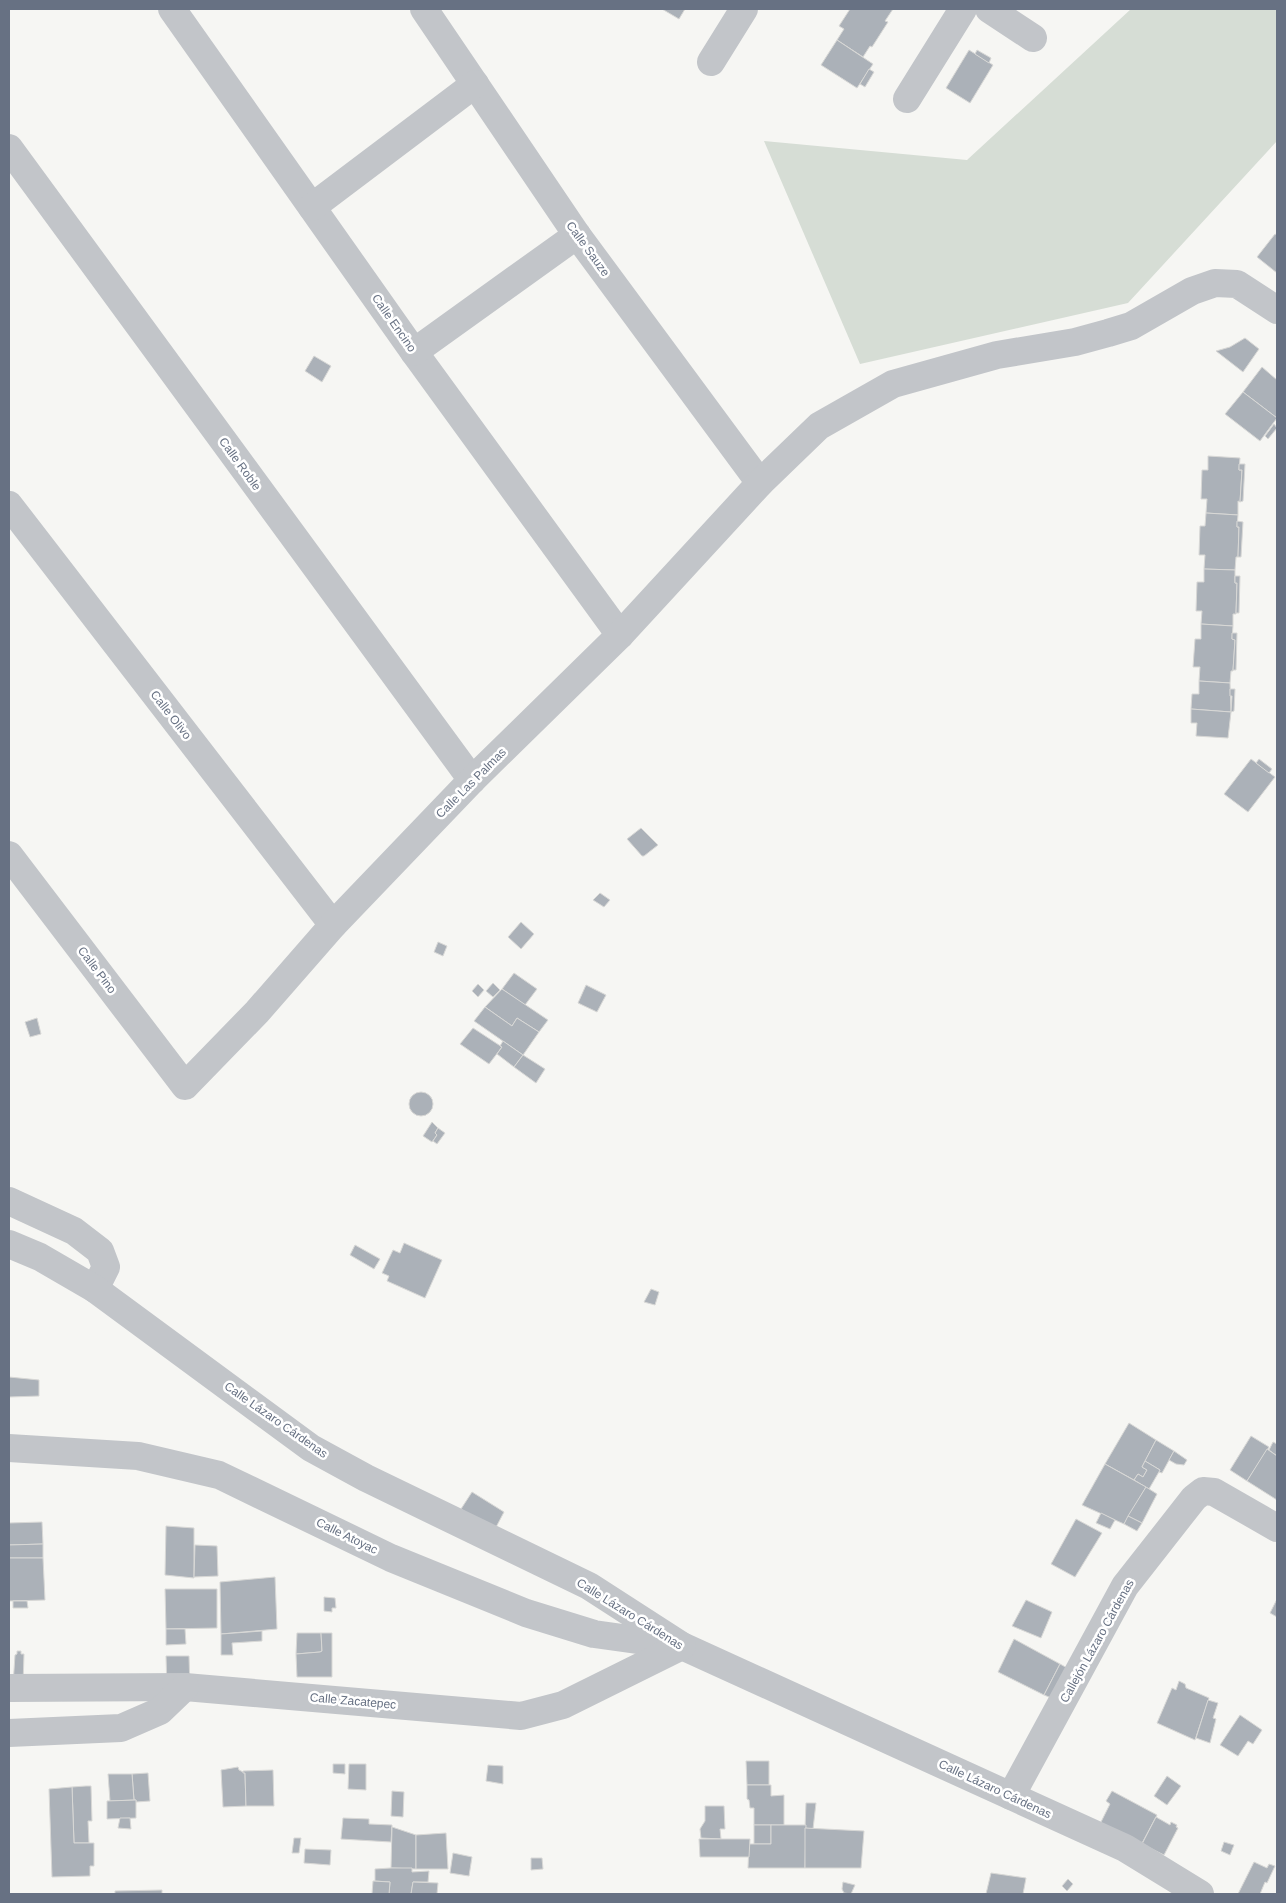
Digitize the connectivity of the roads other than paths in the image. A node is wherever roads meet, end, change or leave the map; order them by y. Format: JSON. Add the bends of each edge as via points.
{"nodes":[{"id":1,"x":172,"y":9,"type":"edge"},
{"id":2,"x":424,"y":9,"type":"edge"},
{"id":3,"x":744,"y":9,"type":"edge"},
{"id":4,"x":963,"y":9,"type":"edge"},
{"id":5,"x":988,"y":9,"type":"edge"},
{"id":6,"x":1033,"y":38,"type":"dead end"},
{"id":7,"x":710,"y":62,"type":"dead end"},
{"id":8,"x":475,"y":84,"type":"junction"},
{"id":9,"x":907,"y":99,"type":"dead end"},
{"id":10,"x":9,"y":148,"type":"edge"},
{"id":11,"x":312,"y":207,"type":"junction"},
{"id":12,"x":577,"y":235,"type":"junction"},
{"id":13,"x":1277,"y":310,"type":"edge"},
{"id":14,"x":414,"y":352,"type":"junction"},
{"id":15,"x":760,"y":483,"type":"junction"},
{"id":16,"x":9,"y":505,"type":"edge"},
{"id":17,"x":620,"y":635,"type":"junction"},
{"id":18,"x":472,"y":780,"type":"junction"},
{"id":19,"x":9,"y":855,"type":"edge"},
{"id":20,"x":333,"y":926,"type":"junction"},
{"id":21,"x":185,"y":1086,"type":"joint"},
{"id":22,"x":9,"y":1201,"type":"edge"},
{"id":23,"x":9,"y":1244,"type":"edge"},
{"id":24,"x":95,"y":1289,"type":"junction"},
{"id":25,"x":9,"y":1448,"type":"edge"},
{"id":26,"x":1277,"y":1528,"type":"edge"},
{"id":27,"x":682,"y":1646,"type":"junction"},
{"id":28,"x":185,"y":1687,"type":"junction"},
{"id":29,"x":9,"y":1688,"type":"edge"},
{"id":30,"x":9,"y":1733,"type":"edge"},
{"id":31,"x":1012,"y":1796,"type":"junction"},
{"id":32,"x":1200,"y":1894,"type":"edge"}],
"edges":[{"from":1,"to":11,"type":"street","name":"Calle Encino"},
{"from":2,"to":8,"type":"street","name":"Calle Sauze"},
{"from":3,"to":7,"type":"street"},
{"from":4,"to":9,"type":"street"},
{"from":5,"to":6,"type":"street"},
{"from":8,"to":11,"type":"street"},
{"from":8,"to":12,"type":"street","name":"Calle Sauze"},
{"from":10,"to":18,"type":"street","name":"Calle Roble"},
{"from":11,"to":14,"type":"street","name":"Calle Encino"},
{"from":12,"to":14,"type":"street"},
{"from":12,"to":15,"type":"street","name":"Calle Sauze"},
{"from":13,"to":15,"type":"street","name":"Calle Las Palmas","via":[[1237,284],[1215,283],[1192,291],[1131,326],[1075,342],[997,355],[893,384],[819,426]]},
{"from":14,"to":17,"type":"street","name":"Calle Encino"},
{"from":15,"to":17,"type":"street","name":"Calle Las Palmas"},
{"from":16,"to":20,"type":"street","name":"Calle Olivo"},
{"from":17,"to":18,"type":"street","name":"Calle Las Palmas"},
{"from":18,"to":20,"type":"street","name":"Calle Las Palmas"},
{"from":19,"to":21,"type":"street","name":"Calle Pino"},
{"from":20,"to":21,"type":"street","name":"Calle Las Palmas","via":[[257,1012]]},
{"from":22,"to":24,"type":"street","via":[[74,1231],[100,1250],[106,1267]]},
{"from":23,"to":24,"type":"street","name":"Calle Lázaro Cárdenas","via":[[40,1257]]},
{"from":24,"to":27,"type":"street","name":"Calle Lázaro Cárdenas","via":[[311,1448],[589,1586]]},
{"from":25,"to":27,"type":"street","name":"Calle Atoyac","via":[[138,1456],[219,1475],[391,1558],[526,1613],[594,1634]]},
{"from":26,"to":31,"type":"street","name":"Callejón Lázaro Cárdenas","via":[[1214,1492],[1203,1491],[1194,1498],[1125,1586]]},
{"from":27,"to":28,"type":"street","name":"Calle Zacatepec","via":[[563,1705],[521,1716]]},
{"from":27,"to":31,"type":"street","name":"Calle Lázaro Cárdenas"},
{"from":28,"to":29,"type":"street","name":"Calle Zacatepec"},
{"from":28,"to":30,"type":"street","via":[[160,1711],[121,1728]]},
{"from":31,"to":32,"type":"street","name":"Calle Lázaro Cárdenas","via":[[1125,1848]]}]}
